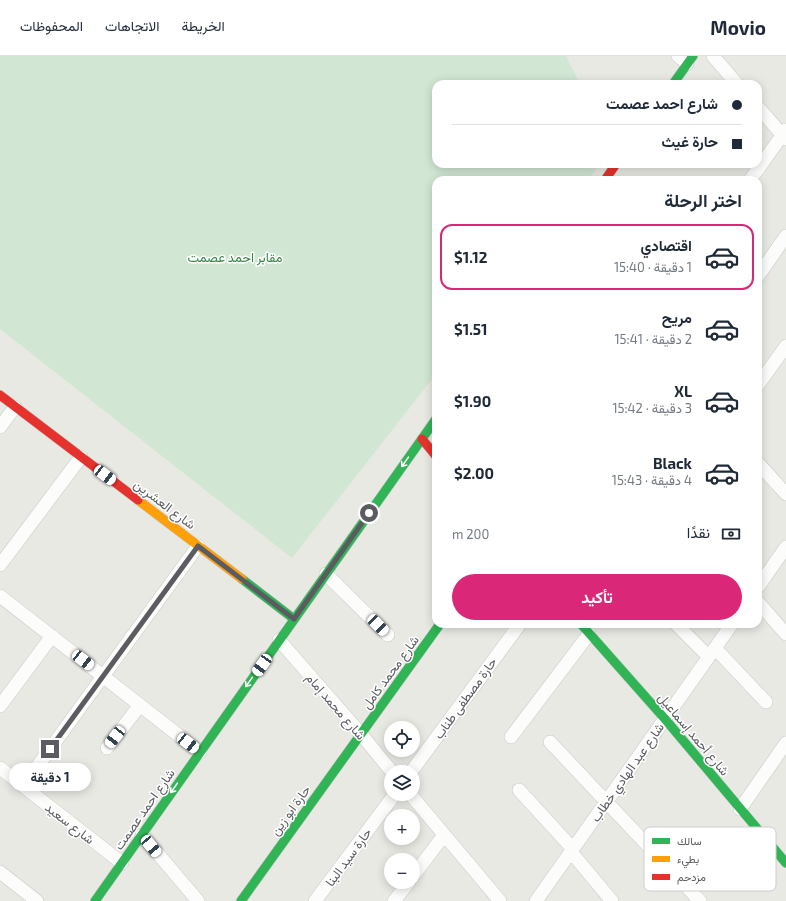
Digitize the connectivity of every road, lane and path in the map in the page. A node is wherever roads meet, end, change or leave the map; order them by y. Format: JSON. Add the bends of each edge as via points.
{"nodes":[{"id":1,"x":713,"y":56,"type":"edge"},
{"id":2,"x":686,"y":59,"type":"edge"},
{"id":3,"x":675,"y":80,"type":"edge"},
{"id":4,"x":734,"y":80,"type":"edge"},
{"id":5,"x":762,"y":112,"type":"edge"},
{"id":6,"x":785,"y":135,"type":"edge"},
{"id":7,"x":762,"y":165,"type":"edge"},
{"id":8,"x":759,"y":168,"type":"edge"},
{"id":9,"x":753,"y":176,"type":"edge"},
{"id":10,"x":786,"y":236,"type":"edge"},
{"id":11,"x":762,"y":270,"type":"edge"},
{"id":12,"x":786,"y":346,"type":"edge"},
{"id":13,"x":762,"y":379,"type":"edge"},
{"id":14,"x":0,"y":395,"type":"edge"},
{"id":15,"x":15,"y":407,"type":"junction"},
{"id":16,"x":432,"y":425,"type":"edge"},
{"id":17,"x":0,"y":427,"type":"edge"},
{"id":18,"x":422,"y":439,"type":"junction"},
{"id":19,"x":432,"y":451,"type":"edge"},
{"id":20,"x":81,"y":457,"type":"junction"},
{"id":21,"x":762,"y":467,"type":"edge"},
{"id":22,"x":786,"y":494,"type":"edge"},
{"id":23,"x":198,"y":546,"type":"junction"},
{"id":24,"x":786,"y":547,"type":"edge"},
{"id":25,"x":0,"y":565,"type":"edge"},
{"id":26,"x":326,"y":574,"type":"junction"},
{"id":27,"x":762,"y":581,"type":"edge"},
{"id":28,"x":0,"y":596,"type":"edge"},
{"id":29,"x":762,"y":607,"type":"edge"},
{"id":30,"x":294,"y":619,"type":"junction"},
{"id":31,"x":437,"y":628,"type":"edge"},
{"id":32,"x":517,"y":628,"type":"edge"},
{"id":33,"x":583,"y":628,"type":"edge"},
{"id":34,"x":585,"y":628,"type":"edge"},
{"id":35,"x":681,"y":628,"type":"edge"},
{"id":36,"x":729,"y":628,"type":"edge"},
{"id":37,"x":786,"y":634,"type":"edge"},
{"id":38,"x":388,"y":635,"type":"dead end"},
{"id":39,"x":52,"y":636,"type":"junction"},
{"id":40,"x":279,"y":640,"type":"junction"},
{"id":41,"x":712,"y":653,"type":"junction"},
{"id":42,"x":103,"y":676,"type":"junction"},
{"id":43,"x":766,"y":702,"type":"dead end"},
{"id":44,"x":140,"y":705,"type":"junction"},
{"id":45,"x":0,"y":706,"type":"edge"},
{"id":46,"x":664,"y":719,"type":"junction"},
{"id":47,"x":361,"y":734,"type":"junction"},
{"id":48,"x":511,"y":737,"type":"dead end"},
{"id":49,"x":550,"y":742,"type":"dead end"},
{"id":50,"x":785,"y":746,"type":"edge"},
{"id":51,"x":107,"y":748,"type":"dead end"},
{"id":52,"x":200,"y":752,"type":"junction"},
{"id":53,"x":386,"y":765,"type":"edge"},
{"id":54,"x":416,"y":765,"type":"edge"},
{"id":55,"x":0,"y":768,"type":"edge"},
{"id":56,"x":23,"y":786,"type":"junction"},
{"id":57,"x":519,"y":790,"type":"dead end"},
{"id":58,"x":390,"y":801,"type":"edge"},
{"id":59,"x":416,"y":801,"type":"edge"},
{"id":60,"x":607,"y":801,"type":"junction"},
{"id":61,"x":740,"y":809,"type":"junction"},
{"id":62,"x":756,"y":827,"type":"edge"},
{"id":63,"x":142,"y":835,"type":"junction"},
{"id":64,"x":444,"y":835,"type":"junction"},
{"id":65,"x":644,"y":841,"type":"edge"},
{"id":66,"x":776,"y":850,"type":"edge"},
{"id":67,"x":572,"y":851,"type":"junction"},
{"id":68,"x":786,"y":862,"type":"edge"},
{"id":69,"x":122,"y":863,"type":"junction"},
{"id":70,"x":420,"y":867,"type":"edge"},
{"id":71,"x":0,"y":872,"type":"edge"},
{"id":72,"x":403,"y":889,"type":"edge"},
{"id":73,"x":691,"y":891,"type":"edge"},
{"id":74,"x":37,"y":901,"type":"edge"},
{"id":75,"x":95,"y":901,"type":"edge"},
{"id":76,"x":198,"y":901,"type":"edge"},
{"id":77,"x":241,"y":901,"type":"edge"},
{"id":78,"x":316,"y":901,"type":"edge"},
{"id":79,"x":394,"y":901,"type":"edge"},
{"id":80,"x":500,"y":901,"type":"edge"},
{"id":81,"x":536,"y":901,"type":"edge"},
{"id":82,"x":612,"y":901,"type":"edge"},
{"id":83,"x":700,"y":901,"type":"edge"}],
"edges":[{"from":1,"to":4,"type":"street"},
{"from":2,"to":3,"type":"main road"},
{"from":5,"to":6,"type":"street"},
{"from":6,"to":7,"type":"street"},
{"from":8,"to":9,"type":"street"},
{"from":10,"to":11,"type":"street"},
{"from":12,"to":13,"type":"street"},
{"from":14,"to":15,"type":"main road","name":"شارع العشرين"},
{"from":15,"to":17,"type":"street"},
{"from":15,"to":20,"type":"main road","name":"شارع العشرين"},
{"from":16,"to":18,"type":"main road","name":"شارع احمد عصمت"},
{"from":18,"to":19,"type":"main road"},
{"from":18,"to":26,"type":"main road","name":"شارع احمد عصمت","one_way":true},
{"from":20,"to":23,"type":"main road","name":"شارع العشرين"},
{"from":20,"to":25,"type":"street"},
{"from":21,"to":22,"type":"street"},
{"from":23,"to":30,"type":"main road","name":"شارع العشرين"},
{"from":23,"to":42,"type":"street"},
{"from":24,"to":27,"type":"street"},
{"from":26,"to":30,"type":"main road","name":"شارع احمد عصمت"},
{"from":26,"to":38,"type":"street"},
{"from":28,"to":39,"type":"street"},
{"from":29,"to":37,"type":"street"},
{"from":30,"to":40,"type":"main road","name":"شارع احمد عصمت"},
{"from":31,"to":47,"type":"main road","name":"شارع محمد كامل"},
{"from":32,"to":54,"type":"street","name":"حارة مصطفى طناب"},
{"from":33,"to":48,"type":"street"},
{"from":34,"to":46,"type":"main road","name":"شارع أحمد إسماعيل"},
{"from":35,"to":41,"type":"street"},
{"from":36,"to":41,"type":"street","name":"شارع عبد الهادي خطاب"},
{"from":39,"to":42,"type":"street"},
{"from":39,"to":45,"type":"street"},
{"from":40,"to":47,"type":"street","name":"شارع محمد إمام"},
{"from":40,"to":52,"type":"main road","name":"شارع احمد عصمت","one_way":true},
{"from":41,"to":43,"type":"street"},
{"from":41,"to":46,"type":"street","name":"شارع عبد الهادي خطاب"},
{"from":42,"to":44,"type":"street"},
{"from":42,"to":56,"type":"street"},
{"from":44,"to":51,"type":"street"},
{"from":44,"to":52,"type":"street"},
{"from":46,"to":60,"type":"street","name":"شارع عبد الهادي خطاب"},
{"from":46,"to":61,"type":"main road","name":"شارع أحمد إسماعيل"},
{"from":47,"to":53,"type":"street","name":"شارع محمد إمام"},
{"from":47,"to":77,"type":"main road","name":"حارة ابو زين"},
{"from":49,"to":60,"type":"street"},
{"from":50,"to":61,"type":"street"},
{"from":52,"to":63,"type":"main road","name":"شارع احمد عصمت","one_way":true},
{"from":55,"to":56,"type":"street","name":"شارع سعيد"},
{"from":56,"to":69,"type":"street","name":"شارع سعيد"},
{"from":57,"to":67,"type":"street"},
{"from":58,"to":78,"type":"street","name":"حارة سيد البنا"},
{"from":59,"to":64,"type":"street"},
{"from":60,"to":65,"type":"street"},
{"from":60,"to":67,"type":"street","name":"شارع عبد الهادي خطاب"},
{"from":61,"to":62,"type":"main road","name":"شارع أحمد إسماعيل"},
{"from":63,"to":69,"type":"main road","name":"شارع احمد عصمت"},
{"from":63,"to":76,"type":"street"},
{"from":64,"to":70,"type":"street"},
{"from":64,"to":80,"type":"street"},
{"from":66,"to":68,"type":"main road","name":"شارع أحمد إسماعيل"},
{"from":67,"to":81,"type":"street","name":"شارع عبد الهادي خطاب"},
{"from":67,"to":82,"type":"street"},
{"from":69,"to":75,"type":"main road","name":"شارع احمد عصمت"},
{"from":71,"to":74,"type":"street"},
{"from":72,"to":79,"type":"street"},
{"from":73,"to":83,"type":"street"}]}
